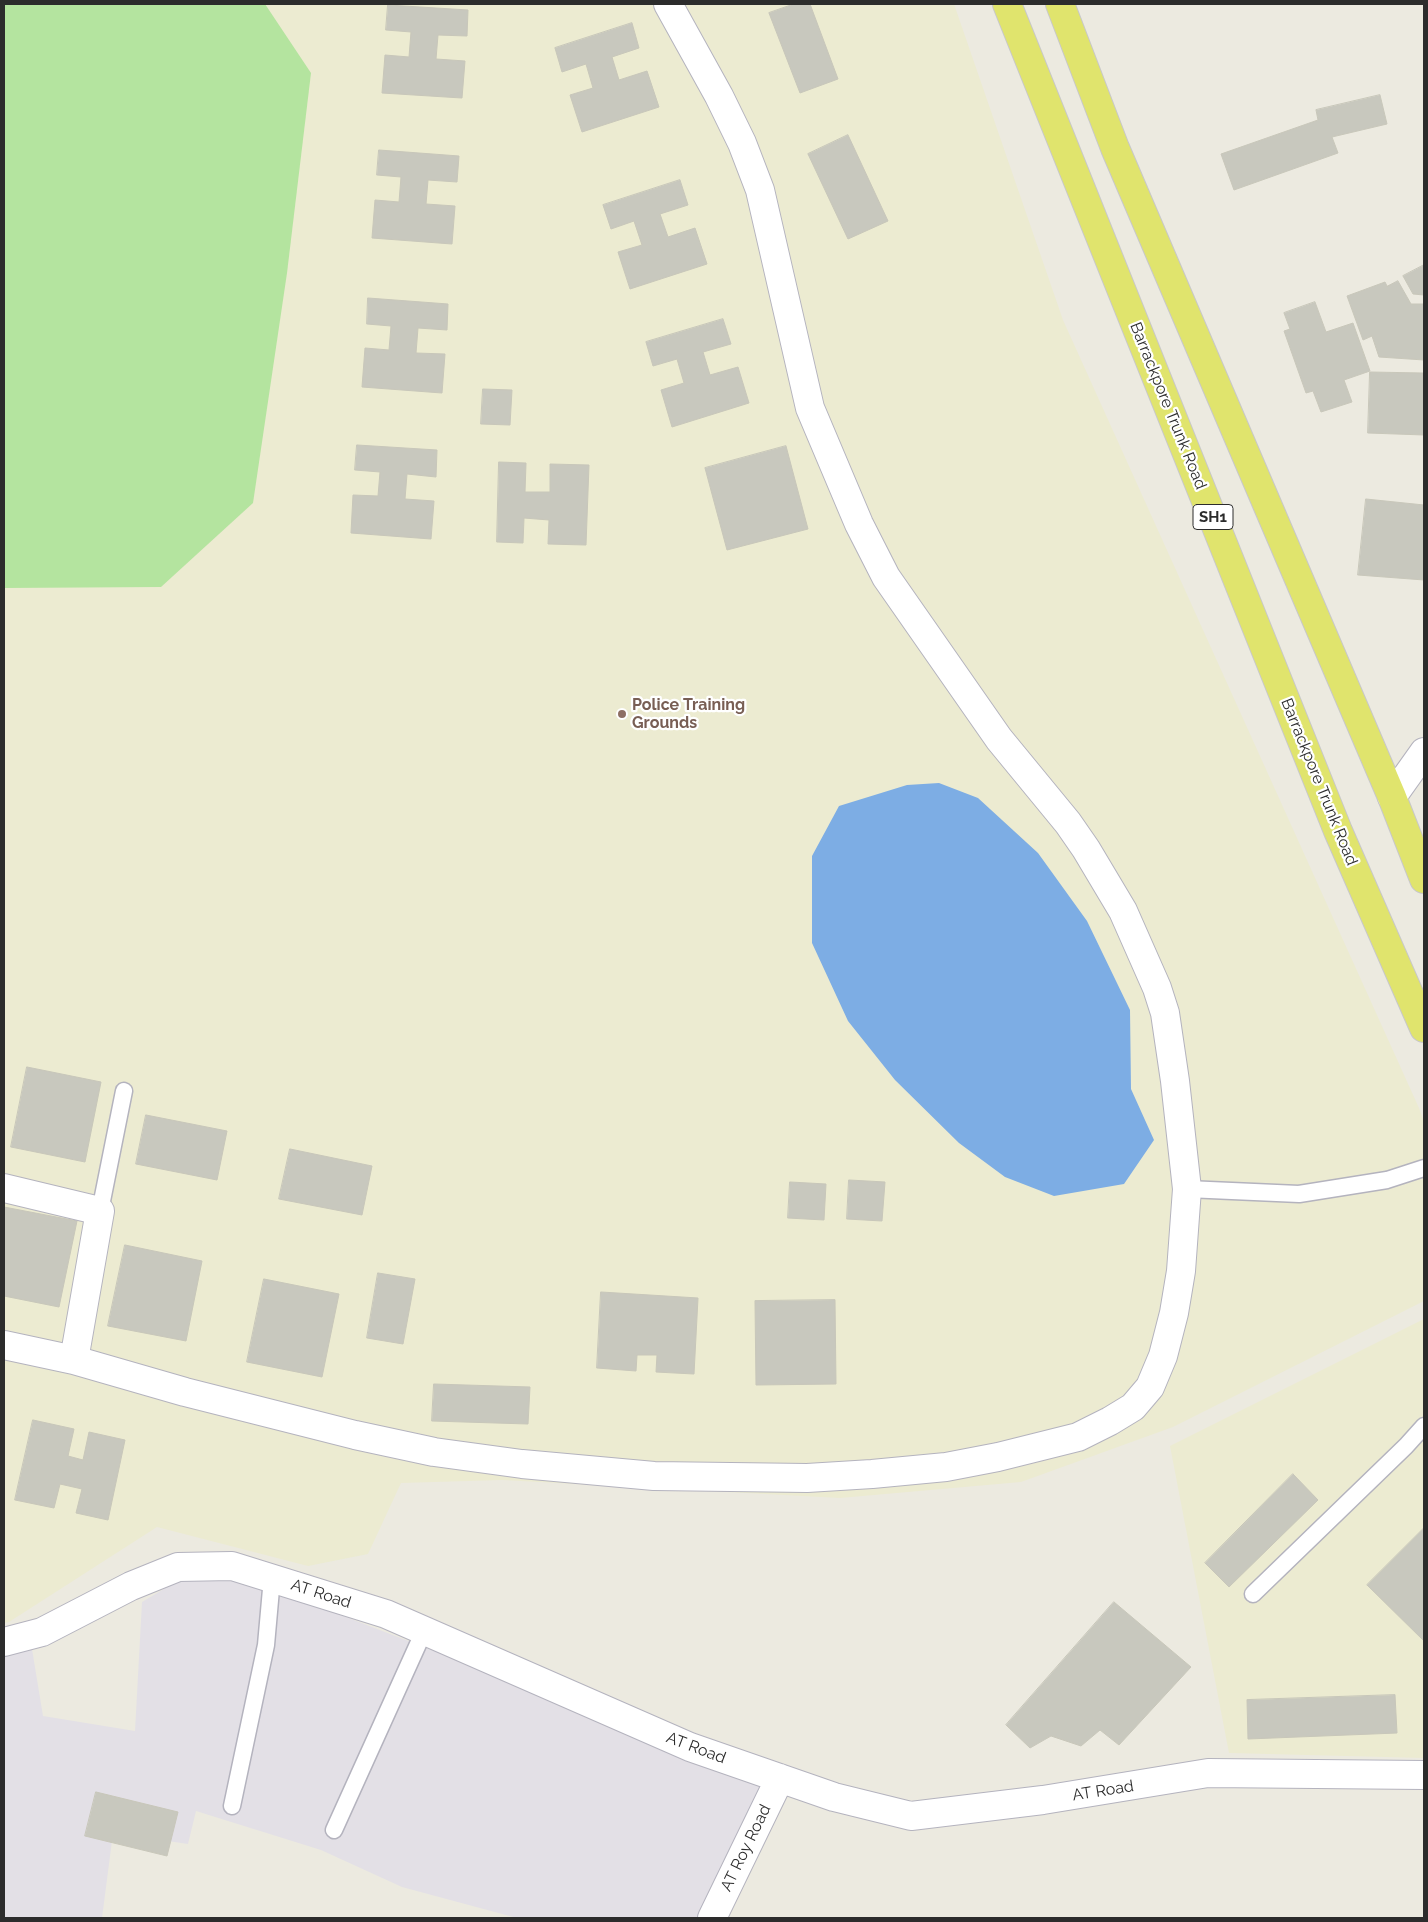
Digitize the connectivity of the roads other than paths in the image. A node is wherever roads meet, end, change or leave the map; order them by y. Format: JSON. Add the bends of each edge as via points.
{"nodes":[{"id":1,"x":668,"y":4,"type":"edge"},
{"id":2,"x":1007,"y":4,"type":"edge"},
{"id":3,"x":1060,"y":4,"type":"edge"},
{"id":4,"x":1424,"y":752,"type":"edge"},
{"id":5,"x":1392,"y":797,"type":"junction"},
{"id":6,"x":1424,"y":880,"type":"edge"},
{"id":7,"x":1424,"y":1028,"type":"edge"},
{"id":8,"x":124,"y":1091,"type":"dead end"},
{"id":9,"x":1424,"y":1168,"type":"edge"},
{"id":10,"x":4,"y":1188,"type":"edge"},
{"id":11,"x":1187,"y":1189,"type":"junction"},
{"id":12,"x":100,"y":1211,"type":"junction"},
{"id":13,"x":4,"y":1345,"type":"edge"},
{"id":14,"x":74,"y":1360,"type":"junction"},
{"id":15,"x":1424,"y":1426,"type":"edge"},
{"id":16,"x":272,"y":1578,"type":"junction"},
{"id":17,"x":1253,"y":1594,"type":"dead end"},
{"id":18,"x":424,"y":1631,"type":"junction"},
{"id":19,"x":4,"y":1642,"type":"edge"},
{"id":20,"x":1424,"y":1775,"type":"edge"},
{"id":21,"x":780,"y":1778,"type":"junction"},
{"id":22,"x":232,"y":1806,"type":"dead end"},
{"id":23,"x":334,"y":1830,"type":"dead end"},
{"id":24,"x":712,"y":1918,"type":"edge"}],
"edges":[{"from":1,"to":11,"type":"street","via":[[719,96],[760,190],[810,408],[859,524],[886,577],[999,739],[1086,849],[1123,911],[1148,963],[1165,1013]]},
{"from":2,"to":7,"type":"main road","name":"Barrackpore Trunk Road","number":"SH1","via":[[1338,831]]},
{"from":3,"to":5,"type":"main road","via":[[1119,157]]},
{"from":4,"to":5,"type":"street"},
{"from":5,"to":6,"type":"main road"},
{"from":8,"to":12,"type":"lane"},
{"from":9,"to":11,"type":"lane","via":[[1387,1180],[1299,1194]]},
{"from":10,"to":12,"type":"street"},
{"from":11,"to":14,"type":"street","via":[[1181,1271],[1172,1322],[1150,1387],[1132,1407],[1078,1437],[946,1467],[807,1478],[663,1476],[477,1459],[356,1435]]},
{"from":12,"to":14,"type":"street"},
{"from":13,"to":14,"type":"street"},
{"from":15,"to":17,"type":"lane"},
{"from":16,"to":18,"type":"street","name":"AT Road","via":[[386,1614]]},
{"from":16,"to":19,"type":"street","name":"AT Road","via":[[232,1566],[178,1567],[131,1586],[42,1632]]},
{"from":16,"to":22,"type":"lane","via":[[266,1645]]},
{"from":18,"to":21,"type":"street","name":"AT Road","via":[[690,1747]]},
{"from":18,"to":23,"type":"lane"},
{"from":20,"to":21,"type":"street","name":"AT Road","via":[[1208,1774],[1044,1800],[911,1816],[834,1797]]},
{"from":21,"to":24,"type":"street","name":"AT Roy Road"}]}
